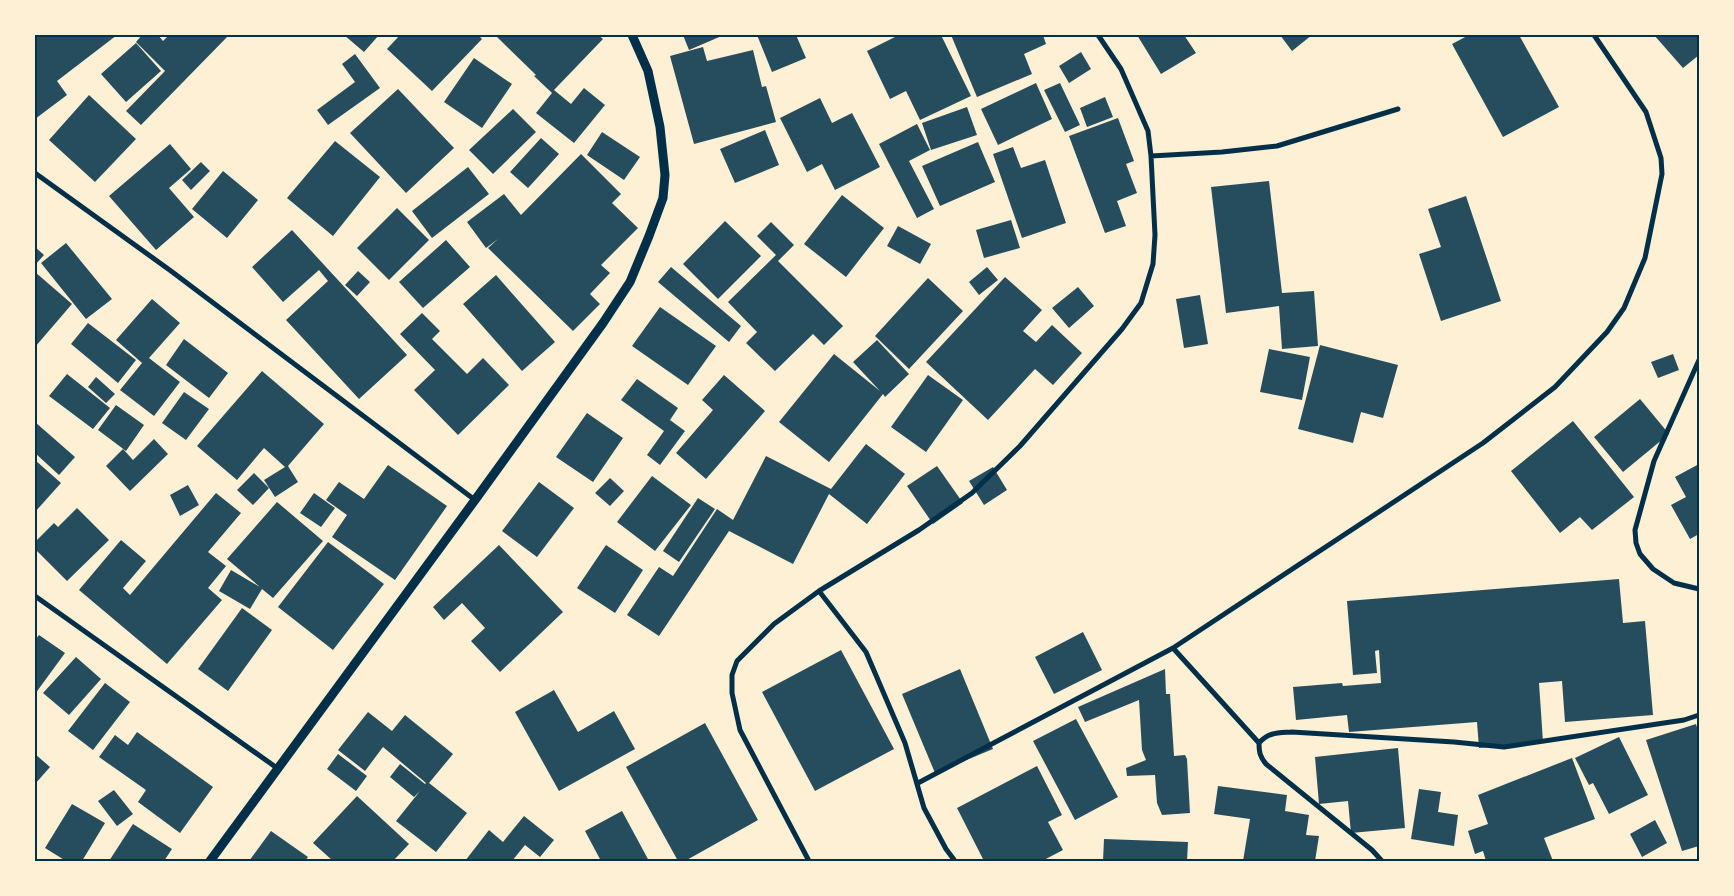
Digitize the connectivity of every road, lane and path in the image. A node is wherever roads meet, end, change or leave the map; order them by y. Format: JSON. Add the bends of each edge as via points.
{"nodes":[{"id":1,"x":632,"y":35,"type":"edge"},
{"id":2,"x":1098,"y":35,"type":"edge"},
{"id":3,"x":1594,"y":35,"type":"edge"},
{"id":4,"x":1398,"y":110,"type":"dead end"},
{"id":5,"x":1151,"y":156,"type":"junction"},
{"id":6,"x":35,"y":173,"type":"edge"},
{"id":7,"x":1699,"y":360,"type":"edge"},
{"id":8,"x":475,"y":500,"type":"junction"},
{"id":9,"x":1699,"y":588,"type":"edge"},
{"id":10,"x":819,"y":591,"type":"junction"},
{"id":11,"x":35,"y":596,"type":"edge"},
{"id":12,"x":1172,"y":648,"type":"junction"},
{"id":13,"x":1699,"y":715,"type":"edge"},
{"id":14,"x":1259,"y":743,"type":"junction"},
{"id":15,"x":277,"y":768,"type":"junction"},
{"id":16,"x":918,"y":783,"type":"junction"},
{"id":17,"x":210,"y":861,"type":"edge"},
{"id":18,"x":809,"y":861,"type":"edge"},
{"id":19,"x":955,"y":861,"type":"edge"},
{"id":20,"x":1382,"y":861,"type":"edge"}],
"edges":[{"from":1,"to":8,"type":"street","via":[[648,71],[660,128],[665,175],[663,198],[630,282]]},
{"from":2,"to":5,"type":"street","via":[[1125,78],[1148,131]]},
{"from":3,"to":12,"type":"street","via":[[1646,112],[1661,158],[1662,174],[1645,258],[1624,308],[1607,332],[1555,387],[1483,443]]},
{"from":4,"to":5,"type":"street","via":[[1277,146]]},
{"from":5,"to":10,"type":"street","via":[[1154,264],[1141,303],[1122,328],[1020,446],[972,493],[919,530]]},
{"from":6,"to":8,"type":"street"},
{"from":7,"to":9,"type":"street","via":[[1654,462],[1635,530],[1640,554],[1653,569],[1674,583]]},
{"from":8,"to":15,"type":"street"},
{"from":10,"to":16,"type":"street","via":[[866,652],[905,743]]},
{"from":10,"to":18,"type":"street","via":[[749,646],[737,661],[732,675],[732,693],[740,730]]},
{"from":11,"to":15,"type":"street"},
{"from":12,"to":14,"type":"street"},
{"from":12,"to":16,"type":"street"},
{"from":13,"to":14,"type":"street","via":[[1504,748],[1292,732],[1265,736]]},
{"from":14,"to":20,"type":"street","via":[[1261,758],[1266,764]]},
{"from":15,"to":17,"type":"street"},
{"from":16,"to":19,"type":"street","via":[[924,808]]}]}
